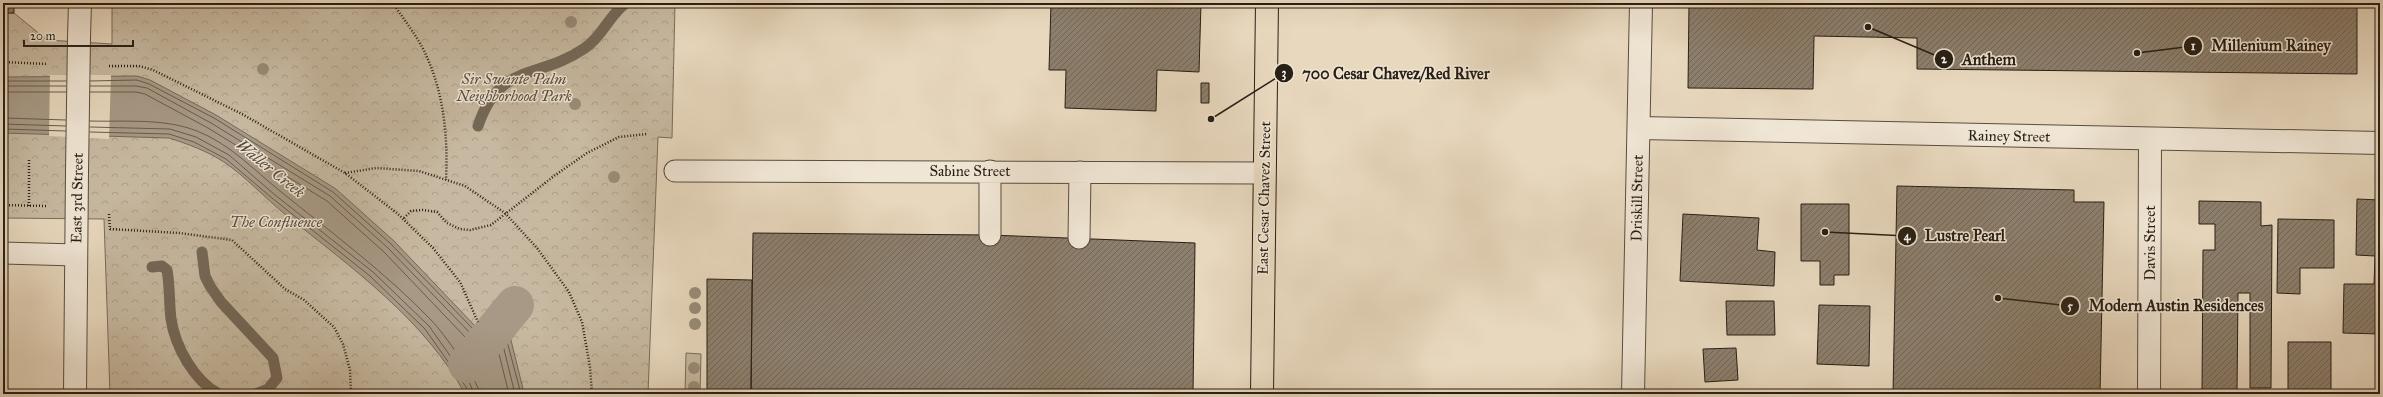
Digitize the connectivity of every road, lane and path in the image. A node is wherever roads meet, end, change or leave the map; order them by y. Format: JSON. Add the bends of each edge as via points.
{"nodes":[{"id":1,"x":80,"y":3,"type":"edge"},
{"id":2,"x":393,"y":3,"type":"edge"},
{"id":3,"x":1267,"y":3,"type":"edge"},
{"id":4,"x":1642,"y":3,"type":"edge"},
{"id":5,"x":3,"y":62,"type":"edge"},
{"id":6,"x":49,"y":64,"type":"dead end"},
{"id":7,"x":103,"y":66,"type":"dead end"},
{"id":8,"x":1638,"y":128,"type":"junction"},
{"id":9,"x":647,"y":134,"type":"dead end"},
{"id":10,"x":2150,"y":140,"type":"junction"},
{"id":11,"x":2380,"y":143,"type":"edge"},
{"id":12,"x":29,"y":160,"type":"dead end"},
{"id":13,"x":675,"y":171,"type":"dead end"},
{"id":14,"x":990,"y":171,"type":"junction"},
{"id":15,"x":1080,"y":172,"type":"junction"},
{"id":16,"x":1264,"y":173,"type":"junction"},
{"id":17,"x":345,"y":174,"type":"junction"},
{"id":18,"x":446,"y":180,"type":"junction"},
{"id":19,"x":3,"y":205,"type":"edge"},
{"id":20,"x":29,"y":206,"type":"junction"},
{"id":21,"x":38,"y":206,"type":"dead end"},
{"id":22,"x":109,"y":207,"type":"dead end"},
{"id":23,"x":505,"y":213,"type":"junction"},
{"id":24,"x":404,"y":218,"type":"junction"},
{"id":25,"x":990,"y":235,"type":"dead end"},
{"id":26,"x":1078,"y":238,"type":"dead end"},
{"id":27,"x":3,"y":253,"type":"edge"},
{"id":28,"x":76,"y":255,"type":"junction"},
{"id":29,"x":478,"y":322,"type":"dead end"},
{"id":30,"x":76,"y":394,"type":"edge"},
{"id":31,"x":351,"y":394,"type":"edge"},
{"id":32,"x":592,"y":394,"type":"edge"},
{"id":33,"x":1262,"y":394,"type":"edge"},
{"id":34,"x":1632,"y":394,"type":"edge"},
{"id":35,"x":2149,"y":394,"type":"edge"}],
"edges":[{"from":1,"to":28,"type":"street","name":"East 3rd Street","bridge":true},
{"from":2,"to":18,"type":"path","via":[[426,54],[442,102],[448,150]]},
{"from":3,"to":16,"type":"main road","name":"East Cesar Chavez Street"},
{"from":4,"to":8,"type":"street","name":"Driskill Street"},
{"from":5,"to":6,"type":"path"},
{"from":7,"to":17,"type":"path","via":[[139,66],[153,70],[242,114]]},
{"from":8,"to":10,"type":"street","name":"Rainey Street"},
{"from":8,"to":34,"type":"street","name":"Driskill Street"},
{"from":9,"to":23,"type":"path","via":[[619,137],[587,153]]},
{"from":10,"to":11,"type":"street","name":"Rainey Street"},
{"from":10,"to":35,"type":"street","name":"Davis Street"},
{"from":12,"to":20,"type":"path"},
{"from":13,"to":14,"type":"lane","name":"Sabine Street"},
{"from":14,"to":15,"type":"lane","name":"Sabine Street"},
{"from":14,"to":25,"type":"lane"},
{"from":15,"to":16,"type":"lane","name":"Sabine Street"},
{"from":15,"to":26,"type":"lane"},
{"from":16,"to":33,"type":"main road","name":"East Cesar Chavez Street"},
{"from":17,"to":18,"type":"path","via":[[383,168],[419,171]]},
{"from":17,"to":24,"type":"path"},
{"from":18,"to":23,"type":"path","via":[[465,186]]},
{"from":19,"to":20,"type":"path"},
{"from":20,"to":21,"type":"path"},
{"from":22,"to":31,"type":"path","via":[[110,229],[146,230],[232,240],[267,274],[304,300],[334,327],[343,344],[350,370]]},
{"from":23,"to":24,"type":"path","via":[[491,225],[470,230],[447,223],[437,212],[411,211]]},
{"from":23,"to":32,"type":"path","via":[[536,248],[569,292],[582,322]]},
{"from":24,"to":29,"type":"path","via":[[433,248],[460,282]]},
{"from":27,"to":28,"type":"lane"},
{"from":28,"to":30,"type":"street","name":"East 3rd Street"}]}
